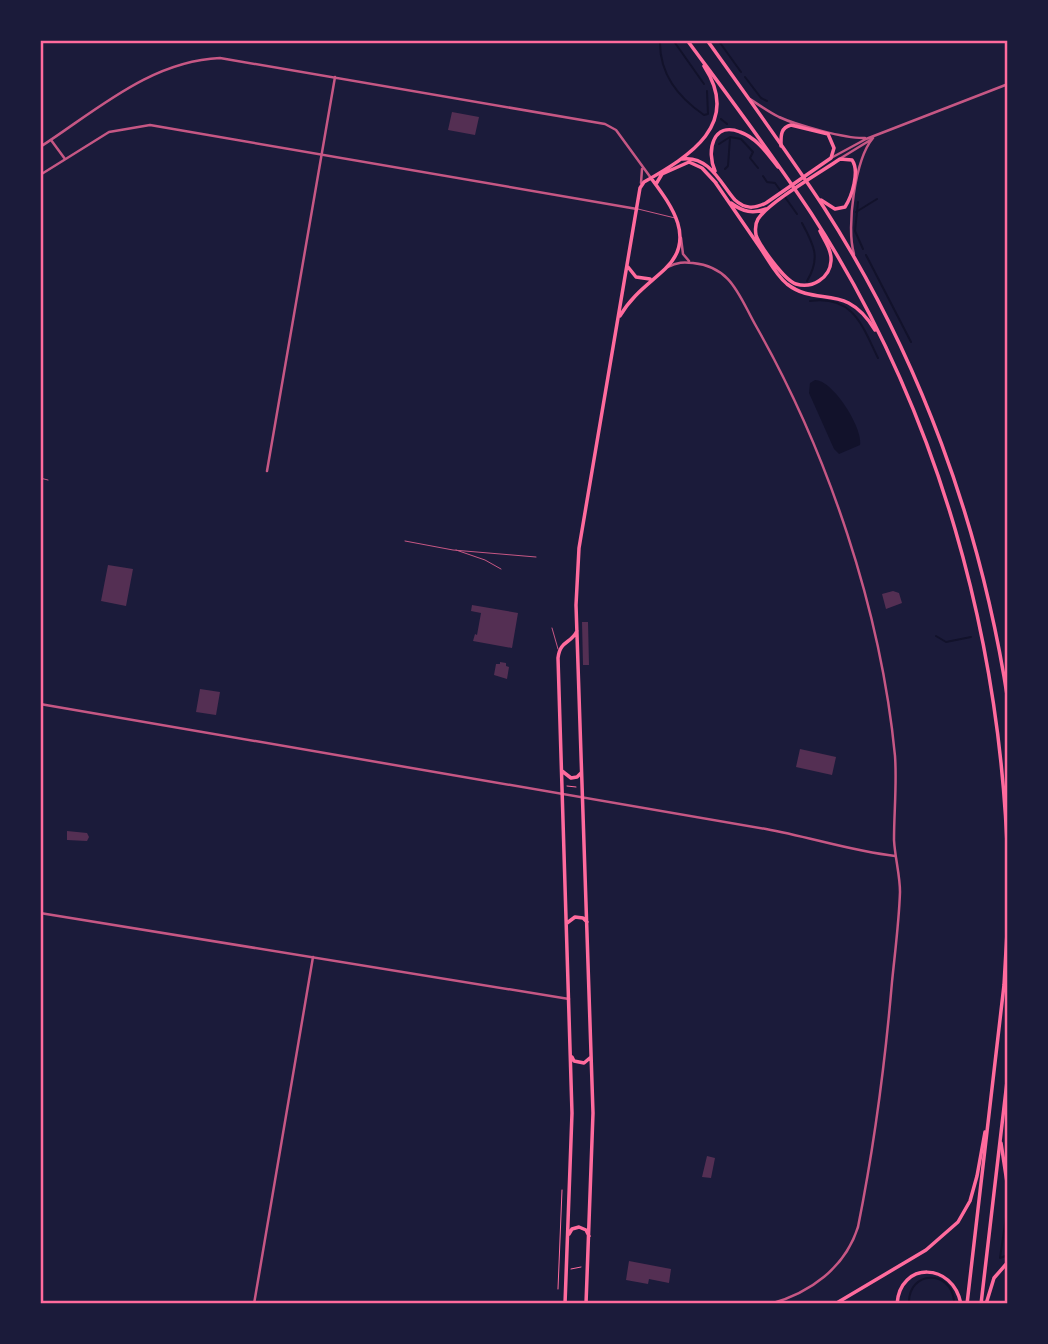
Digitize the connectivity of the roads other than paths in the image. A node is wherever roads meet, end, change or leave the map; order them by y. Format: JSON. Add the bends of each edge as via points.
{"nodes":[{"id":1,"x":687,"y":40,"type":"edge"},
{"id":2,"x":707,"y":40,"type":"edge"},
{"id":3,"x":692,"y":46,"type":"junction"},
{"id":4,"x":335,"y":77,"type":"junction"},
{"id":5,"x":1008,"y":84,"type":"edge"},
{"id":6,"x":747,"y":97,"type":"junction"},
{"id":7,"x":873,"y":137,"type":"junction"},
{"id":8,"x":51,"y":140,"type":"junction"},
{"id":9,"x":781,"y":146,"type":"junction"},
{"id":10,"x":40,"y":147,"type":"edge"},
{"id":11,"x":321,"y":155,"type":"junction"},
{"id":12,"x":831,"y":158,"type":"junction"},
{"id":13,"x":65,"y":159,"type":"junction"},
{"id":14,"x":677,"y":161,"type":"junction"},
{"id":15,"x":835,"y":163,"type":"junction"},
{"id":16,"x":641,"y":165,"type":"junction"},
{"id":17,"x":40,"y":175,"type":"edge"},
{"id":18,"x":717,"y":176,"type":"junction"},
{"id":19,"x":785,"y":176,"type":"junction"},
{"id":20,"x":651,"y":178,"type":"junction"},
{"id":21,"x":715,"y":182,"type":"junction"},
{"id":22,"x":657,"y":186,"type":"junction"},
{"id":23,"x":640,"y":188,"type":"junction"},
{"id":24,"x":812,"y":191,"type":"junction"},
{"id":25,"x":769,"y":208,"type":"junction"},
{"id":26,"x":637,"y":209,"type":"junction"},
{"id":27,"x":811,"y":213,"type":"junction"},
{"id":28,"x":679,"y":222,"type":"junction"},
{"id":29,"x":681,"y":238,"type":"junction"},
{"id":30,"x":628,"y":261,"type":"junction"},
{"id":31,"x":856,"y":261,"type":"junction"},
{"id":32,"x":692,"y":262,"type":"junction"},
{"id":33,"x":665,"y":269,"type":"junction"},
{"id":34,"x":655,"y":277,"type":"junction"},
{"id":35,"x":617,"y":325,"type":"junction"},
{"id":36,"x":889,"y":352,"type":"junction"},
{"id":37,"x":267,"y":471,"type":"dead end"},
{"id":38,"x":40,"y":478,"type":"edge"},
{"id":39,"x":48,"y":480,"type":"dead end"},
{"id":40,"x":405,"y":541,"type":"dead end"},
{"id":41,"x":453,"y":550,"type":"junction"},
{"id":42,"x":536,"y":557,"type":"dead end"},
{"id":43,"x":501,"y":569,"type":"dead end"},
{"id":44,"x":552,"y":628,"type":"dead end"},
{"id":45,"x":578,"y":629,"type":"junction"},
{"id":46,"x":566,"y":642,"type":"junction"},
{"id":47,"x":578,"y":652,"type":"junction"},
{"id":48,"x":558,"y":658,"type":"junction"},
{"id":49,"x":1008,"y":701,"type":"edge"},
{"id":50,"x":40,"y":704,"type":"edge"},
{"id":51,"x":561,"y":769,"type":"junction"},
{"id":52,"x":583,"y":769,"type":"junction"},
{"id":53,"x":562,"y":794,"type":"junction"},
{"id":54,"x":583,"y":797,"type":"junction"},
{"id":55,"x":895,"y":856,"type":"junction"},
{"id":56,"x":1008,"y":871,"type":"edge"},
{"id":57,"x":40,"y":913,"type":"edge"},
{"id":58,"x":1008,"y":915,"type":"edge"},
{"id":59,"x":587,"y":924,"type":"junction"},
{"id":60,"x":566,"y":925,"type":"junction"},
{"id":61,"x":313,"y":957,"type":"junction"},
{"id":62,"x":569,"y":999,"type":"junction"},
{"id":63,"x":592,"y":1055,"type":"junction"},
{"id":64,"x":571,"y":1056,"type":"junction"},
{"id":65,"x":1008,"y":1073,"type":"edge"},
{"id":66,"x":985,"y":1132,"type":"junction"},
{"id":67,"x":1001,"y":1135,"type":"junction"},
{"id":68,"x":1008,"y":1189,"type":"edge"},
{"id":69,"x":568,"y":1237,"type":"junction"},
{"id":70,"x":589,"y":1238,"type":"junction"},
{"id":71,"x":1008,"y":1262,"type":"edge"},
{"id":72,"x":586,"y":1303,"type":"edge"},
{"id":73,"x":254,"y":1304,"type":"edge"},
{"id":74,"x":565,"y":1304,"type":"edge"},
{"id":75,"x":770,"y":1304,"type":"edge"},
{"id":76,"x":835,"y":1304,"type":"edge"},
{"id":77,"x":897,"y":1304,"type":"edge"},
{"id":78,"x":961,"y":1304,"type":"edge"},
{"id":79,"x":967,"y":1304,"type":"edge"},
{"id":80,"x":984,"y":1304,"type":"edge"}],
"edges":[{"from":1,"to":3,"type":"main road"},
{"from":2,"to":6,"type":"main road"},
{"from":3,"to":14,"type":"main road","via":[[714,85],[716,116],[704,140]]},
{"from":3,"to":19,"type":"main road"},
{"from":4,"to":8,"type":"street","via":[[229,59],[192,61],[140,80]]},
{"from":4,"to":11,"type":"street"},
{"from":4,"to":16,"type":"street","via":[[605,124],[616,130]]},
{"from":5,"to":7,"type":"street"},
{"from":6,"to":7,"type":"street","via":[[790,121],[852,137]]},
{"from":6,"to":9,"type":"main road"},
{"from":7,"to":12,"type":"street"},
{"from":7,"to":15,"type":"street"},
{"from":7,"to":31,"type":"street","via":[[859,172],[850,219]]},
{"from":8,"to":10,"type":"street"},
{"from":8,"to":13,"type":"street"},
{"from":9,"to":12,"type":"main road","via":[[784,128],[796,125],[828,134],[834,148]]},
{"from":9,"to":24,"type":"main road"},
{"from":11,"to":13,"type":"street","via":[[145,125],[109,132]]},
{"from":11,"to":26,"type":"street"},
{"from":11,"to":37,"type":"street"},
{"from":12,"to":18,"type":"main road","via":[[759,206],[748,207],[735,200]]},
{"from":13,"to":17,"type":"street"},
{"from":14,"to":18,"type":"main road","via":[[696,159]]},
{"from":14,"to":20,"type":"main road"},
{"from":15,"to":24,"type":"main road","via":[[848,158],[856,167],[845,207],[828,206]]},
{"from":15,"to":25,"type":"main road"},
{"from":16,"to":20,"type":"street"},
{"from":16,"to":23,"type":"street"},
{"from":18,"to":19,"type":"main road","via":[[710,146],[722,132],[735,130],[761,147]]},
{"from":19,"to":27,"type":"main road"},
{"from":20,"to":22,"type":"main road"},
{"from":20,"to":23,"type":"main road"},
{"from":21,"to":22,"type":"main road","via":[[689,162],[662,174]]},
{"from":21,"to":25,"type":"main road","via":[[738,208],[752,212]]},
{"from":21,"to":36,"type":"main road","via":[[785,283],[804,293],[839,298],[855,306]]},
{"from":22,"to":28,"type":"main road"},
{"from":23,"to":26,"type":"main road"},
{"from":24,"to":31,"type":"main road"},
{"from":25,"to":27,"type":"main road","via":[[756,225],[758,238],[789,281],[804,285],[822,279],[831,259]]},
{"from":26,"to":28,"type":"lane"},
{"from":26,"to":30,"type":"main road"},
{"from":27,"to":36,"type":"main road"},
{"from":28,"to":29,"type":"main road"},
{"from":29,"to":32,"type":"street","via":[[685,258]]},
{"from":29,"to":33,"type":"main road","via":[[678,252]]},
{"from":30,"to":34,"type":"main road","via":[[636,277]]},
{"from":30,"to":35,"type":"main road"},
{"from":31,"to":49,"type":"main road","via":[[905,354],[965,510],[991,608]]},
{"from":32,"to":33,"type":"street"},
{"from":32,"to":55,"type":"street","via":[[722,271],[740,298],[805,424],[845,528],[889,710],[896,772]]},
{"from":33,"to":34,"type":"main road"},
{"from":34,"to":35,"type":"main road","via":[[629,302]]},
{"from":35,"to":45,"type":"main road","via":[[579,548]]},
{"from":36,"to":56,"type":"main road","via":[[929,448],[972,590],[1004,778]]},
{"from":38,"to":39,"type":"lane"},
{"from":40,"to":41,"type":"lane"},
{"from":41,"to":42,"type":"lane"},
{"from":41,"to":43,"type":"lane"},
{"from":44,"to":48,"type":"lane"},
{"from":45,"to":46,"type":"main road"},
{"from":45,"to":47,"type":"main road"},
{"from":46,"to":47,"type":"main road"},
{"from":46,"to":48,"type":"main road"},
{"from":47,"to":52,"type":"main road"},
{"from":48,"to":51,"type":"main road"},
{"from":50,"to":53,"type":"street"},
{"from":51,"to":52,"type":"main road","via":[[574,778]]},
{"from":51,"to":53,"type":"main road"},
{"from":52,"to":54,"type":"main road"},
{"from":53,"to":54,"type":"street"},
{"from":53,"to":60,"type":"main road"},
{"from":54,"to":55,"type":"street"},
{"from":54,"to":59,"type":"main road"},
{"from":55,"to":75,"type":"street","via":[[899,902],[890,1010],[858,1227],[848,1251],[830,1272],[793,1296]]},
{"from":57,"to":61,"type":"street"},
{"from":58,"to":66,"type":"main road"},
{"from":59,"to":60,"type":"main road","via":[[575,917]]},
{"from":59,"to":63,"type":"main road"},
{"from":60,"to":62,"type":"main road"},
{"from":61,"to":62,"type":"street"},
{"from":61,"to":73,"type":"street"},
{"from":62,"to":64,"type":"main road"},
{"from":63,"to":64,"type":"main road","via":[[584,1063]]},
{"from":63,"to":70,"type":"main road"},
{"from":64,"to":69,"type":"main road"},
{"from":65,"to":67,"type":"main road"},
{"from":66,"to":76,"type":"main road","via":[[970,1201],[958,1222],[926,1250]]},
{"from":66,"to":79,"type":"main road"},
{"from":67,"to":68,"type":"main road"},
{"from":67,"to":80,"type":"main road"},
{"from":69,"to":70,"type":"main road","via":[[579,1227]]},
{"from":69,"to":74,"type":"main road"},
{"from":70,"to":72,"type":"main road"},
{"from":71,"to":80,"type":"main road","via":[[994,1278]]},
{"from":77,"to":78,"type":"main road","via":[[905,1282],[928,1272],[951,1281]]}]}
